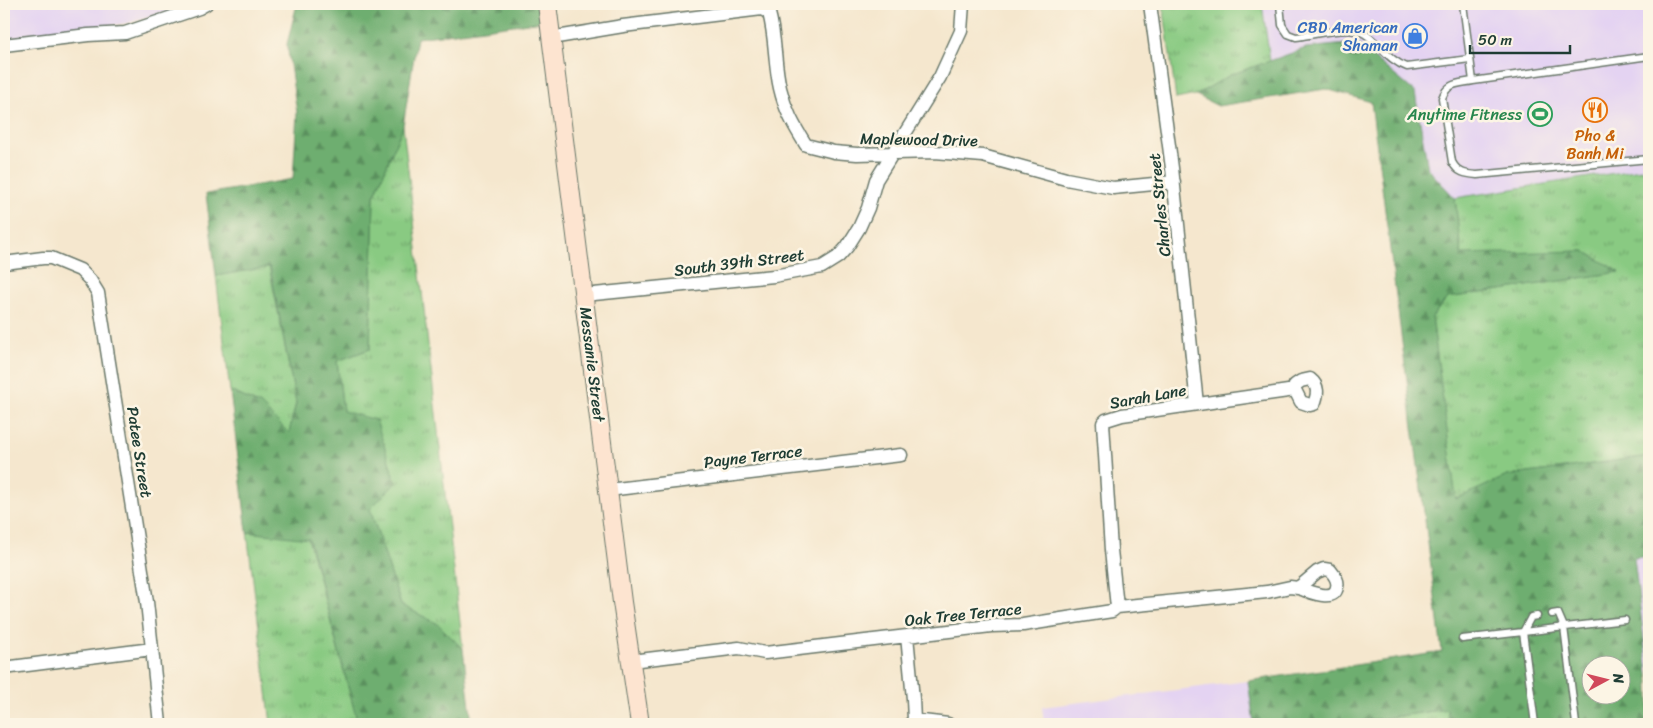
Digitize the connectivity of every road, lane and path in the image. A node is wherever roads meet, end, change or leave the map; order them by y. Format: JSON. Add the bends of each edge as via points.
{"nodes":[{"id":1,"x":206,"y":4,"type":"edge"},
{"id":2,"x":547,"y":4,"type":"edge"},
{"id":3,"x":963,"y":4,"type":"edge"},
{"id":4,"x":1150,"y":4,"type":"edge"},
{"id":5,"x":1280,"y":4,"type":"edge"},
{"id":6,"x":1463,"y":4,"type":"edge"},
{"id":7,"x":551,"y":38,"type":"junction"},
{"id":8,"x":4,"y":45,"type":"edge"},
{"id":9,"x":1649,"y":56,"type":"edge"},
{"id":10,"x":1470,"y":59,"type":"junction"},
{"id":11,"x":1473,"y":81,"type":"junction"},
{"id":12,"x":892,"y":154,"type":"junction"},
{"id":13,"x":1649,"y":159,"type":"edge"},
{"id":14,"x":1174,"y":182,"type":"junction"},
{"id":15,"x":4,"y":263,"type":"edge"},
{"id":16,"x":584,"y":295,"type":"junction"},
{"id":17,"x":1295,"y":390,"type":"dead end"},
{"id":18,"x":1197,"y":404,"type":"junction"},
{"id":19,"x":901,"y":455,"type":"dead end"},
{"id":20,"x":608,"y":490,"type":"junction"},
{"id":21,"x":1298,"y":588,"type":"dead end"},
{"id":22,"x":1117,"y":607,"type":"junction"},
{"id":23,"x":1552,"y":614,"type":"dead end"},
{"id":24,"x":1537,"y":616,"type":"dead end"},
{"id":25,"x":1625,"y":620,"type":"dead end"},
{"id":26,"x":1564,"y":627,"type":"junction"},
{"id":27,"x":1523,"y":632,"type":"junction"},
{"id":28,"x":907,"y":636,"type":"junction"},
{"id":29,"x":1462,"y":639,"type":"dead end"},
{"id":30,"x":152,"y":649,"type":"junction"},
{"id":31,"x":631,"y":661,"type":"junction"},
{"id":32,"x":4,"y":668,"type":"edge"},
{"id":33,"x":912,"y":722,"type":"edge"},
{"id":34,"x":160,"y":724,"type":"edge"},
{"id":35,"x":640,"y":724,"type":"edge"},
{"id":36,"x":948,"y":724,"type":"edge"},
{"id":37,"x":1535,"y":724,"type":"edge"},
{"id":38,"x":1576,"y":724,"type":"edge"}],
"edges":[{"from":1,"to":8,"type":"street","via":[[125,32]]},
{"from":2,"to":7,"type":"street","name":"Messanie Street"},
{"from":3,"to":12,"type":"street","name":"South 39th Street","via":[[961,31],[940,77]]},
{"from":4,"to":14,"type":"street","name":"Charles Street"},
{"from":5,"to":10,"type":"lane","via":[[1282,25],[1288,34],[1296,37],[1352,30],[1364,34],[1397,64],[1407,67]]},
{"from":6,"to":10,"type":"lane"},
{"from":7,"to":12,"type":"street","name":"Maplewood Drive","via":[[762,9],[769,14],[772,25],[780,87],[792,123],[806,145],[834,152]]},
{"from":7,"to":16,"type":"street","name":"Messanie Street"},
{"from":9,"to":11,"type":"lane"},
{"from":10,"to":11,"type":"lane"},
{"from":11,"to":13,"type":"lane","via":[[1451,85],[1442,98],[1452,162],[1465,174]]},
{"from":12,"to":14,"type":"street","name":"Maplewood Drive","via":[[935,152],[983,156],[1113,188]]},
{"from":12,"to":16,"type":"street","name":"South 39th Street","via":[[876,180],[859,228],[838,257],[822,267],[774,276]]},
{"from":14,"to":18,"type":"street","name":"Charles Street"},
{"from":15,"to":30,"type":"street","name":"Patee Street","via":[[51,258],[80,270],[98,293]]},
{"from":16,"to":20,"type":"street","name":"Messanie Street"},
{"from":17,"to":18,"type":"street","name":"Sarah Lane"},
{"from":18,"to":22,"type":"street","name":"Sarah Lane","via":[[1122,415],[1103,423]]},
{"from":19,"to":20,"type":"street","name":"Payne Terrace"},
{"from":20,"to":31,"type":"street","name":"Messanie Street"},
{"from":21,"to":22,"type":"street","name":"Oak Tree Terrace"},
{"from":22,"to":28,"type":"street","name":"Oak Tree Terrace","via":[[1112,611],[1024,625]]},
{"from":23,"to":26,"type":"lane","via":[[1558,613]]},
{"from":24,"to":27,"type":"lane","via":[[1531,616]]},
{"from":25,"to":26,"type":"lane"},
{"from":26,"to":27,"type":"lane"},
{"from":26,"to":38,"type":"lane"},
{"from":27,"to":29,"type":"lane"},
{"from":27,"to":37,"type":"lane"},
{"from":28,"to":31,"type":"street","name":"Oak Tree Terrace","via":[[765,653],[739,648]]},
{"from":28,"to":33,"type":"street","via":[[914,699]]},
{"from":30,"to":32,"type":"street"},
{"from":30,"to":34,"type":"street","name":"Patee Street"},
{"from":31,"to":35,"type":"street","name":"Messanie Street"},
{"from":33,"to":36,"type":"street"}]}
